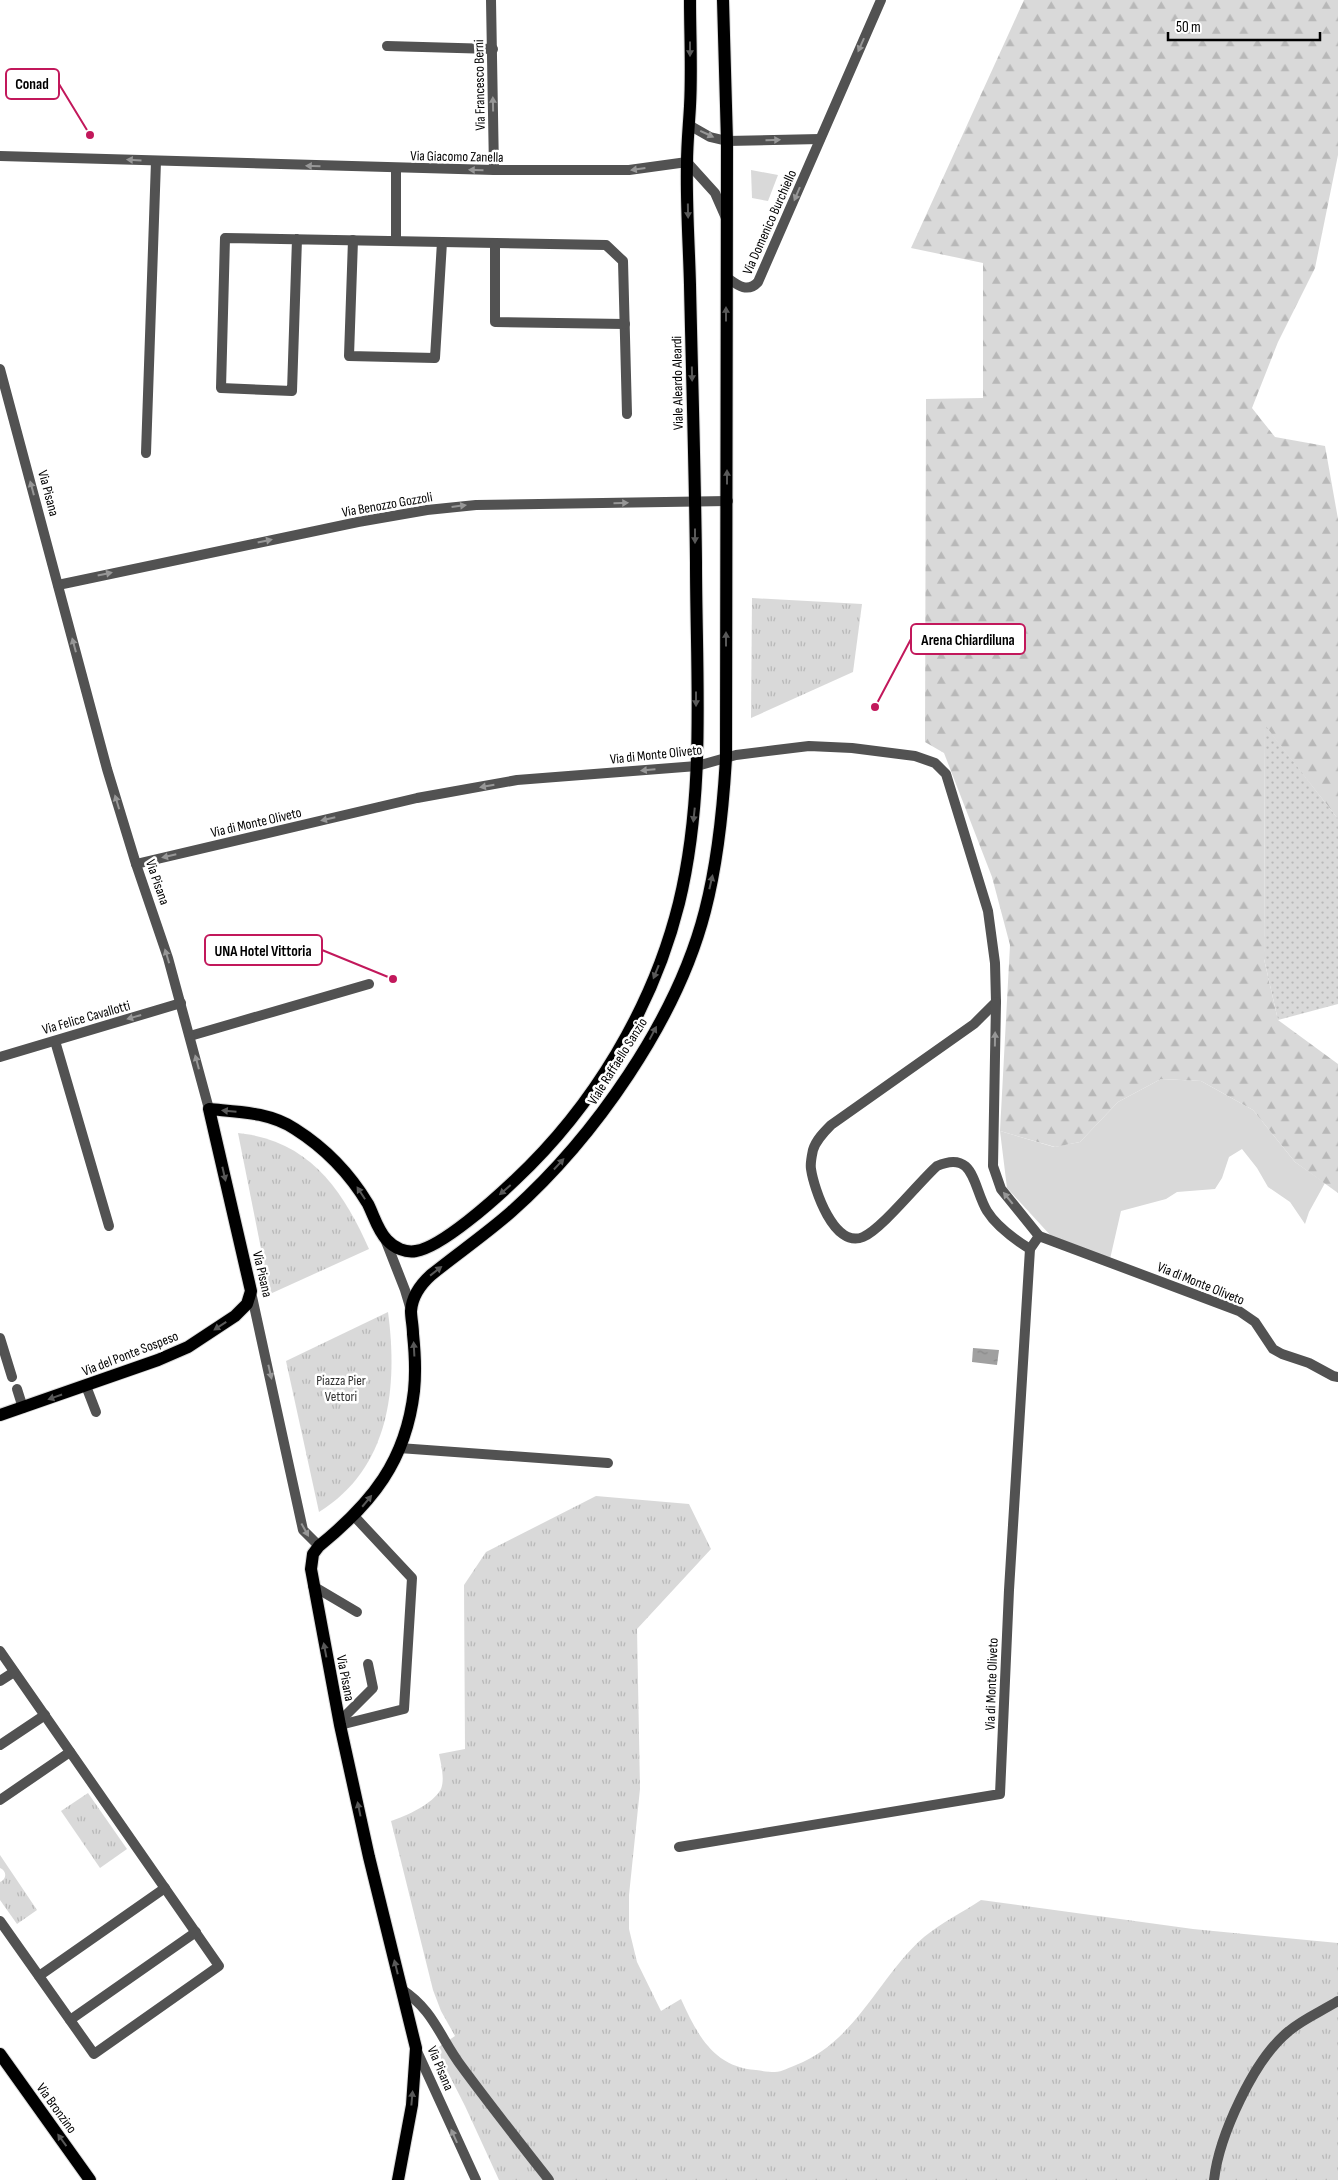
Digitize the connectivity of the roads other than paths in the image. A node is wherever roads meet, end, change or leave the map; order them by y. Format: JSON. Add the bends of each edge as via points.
{"nodes":[{"id":1,"x":492,"y":0,"type":"edge"},
{"id":2,"x":690,"y":0,"type":"edge"},
{"id":3,"x":723,"y":0,"type":"edge"},
{"id":4,"x":881,"y":0,"type":"edge"},
{"id":5,"x":387,"y":46,"type":"dead end"},
{"id":6,"x":492,"y":50,"type":"junction"},
{"id":7,"x":689,"y":125,"type":"junction"},
{"id":8,"x":820,"y":139,"type":"junction"},
{"id":9,"x":727,"y":141,"type":"junction"},
{"id":10,"x":0,"y":156,"type":"edge"},
{"id":11,"x":156,"y":161,"type":"junction"},
{"id":12,"x":687,"y":162,"type":"junction"},
{"id":13,"x":396,"y":168,"type":"junction"},
{"id":14,"x":494,"y":170,"type":"junction"},
{"id":15,"x":726,"y":219,"type":"junction"},
{"id":16,"x":297,"y":239,"type":"junction"},
{"id":17,"x":353,"y":240,"type":"junction"},
{"id":18,"x":396,"y":241,"type":"junction"},
{"id":19,"x":442,"y":242,"type":"junction"},
{"id":20,"x":495,"y":243,"type":"junction"},
{"id":21,"x":726,"y":277,"type":"junction"},
{"id":22,"x":625,"y":324,"type":"junction"},
{"id":23,"x":0,"y":369,"type":"edge"},
{"id":24,"x":627,"y":414,"type":"dead end"},
{"id":25,"x":146,"y":453,"type":"dead end"},
{"id":26,"x":728,"y":501,"type":"junction"},
{"id":27,"x":695,"y":502,"type":"junction"},
{"id":28,"x":58,"y":585,"type":"junction"},
{"id":29,"x":726,"y":758,"type":"junction"},
{"id":30,"x":697,"y":766,"type":"junction"},
{"id":31,"x":136,"y":864,"type":"junction"},
{"id":32,"x":369,"y":984,"type":"dead end"},
{"id":33,"x":996,"y":1002,"type":"junction"},
{"id":34,"x":180,"y":1003,"type":"junction"},
{"id":35,"x":190,"y":1036,"type":"junction"},
{"id":36,"x":55,"y":1040,"type":"junction"},
{"id":37,"x":0,"y":1056,"type":"edge"},
{"id":38,"x":209,"y":1109,"type":"junction"},
{"id":39,"x":109,"y":1226,"type":"dead end"},
{"id":40,"x":384,"y":1236,"type":"junction"},
{"id":41,"x":1039,"y":1236,"type":"junction"},
{"id":42,"x":1030,"y":1249,"type":"junction"},
{"id":43,"x":251,"y":1291,"type":"junction"},
{"id":44,"x":411,"y":1311,"type":"junction"},
{"id":45,"x":0,"y":1338,"type":"edge"},
{"id":46,"x":12,"y":1377,"type":"dead end"},
{"id":47,"x":1338,"y":1377,"type":"edge"},
{"id":48,"x":86,"y":1386,"type":"junction"},
{"id":49,"x":17,"y":1389,"type":"dead end"},
{"id":50,"x":22,"y":1408,"type":"junction"},
{"id":51,"x":96,"y":1412,"type":"dead end"},
{"id":52,"x":0,"y":1415,"type":"edge"},
{"id":53,"x":399,"y":1448,"type":"junction"},
{"id":54,"x":608,"y":1463,"type":"dead end"},
{"id":55,"x":354,"y":1516,"type":"junction"},
{"id":56,"x":319,"y":1546,"type":"junction"},
{"id":57,"x":313,"y":1586,"type":"junction"},
{"id":58,"x":357,"y":1612,"type":"dead end"},
{"id":59,"x":0,"y":1651,"type":"edge"},
{"id":60,"x":368,"y":1664,"type":"dead end"},
{"id":61,"x":14,"y":1672,"type":"junction"},
{"id":62,"x":0,"y":1682,"type":"edge"},
{"id":63,"x":45,"y":1715,"type":"junction"},
{"id":64,"x":340,"y":1723,"type":"junction"},
{"id":65,"x":0,"y":1746,"type":"edge"},
{"id":66,"x":70,"y":1752,"type":"junction"},
{"id":67,"x":0,"y":1800,"type":"edge"},
{"id":68,"x":680,"y":1848,"type":"dead end"},
{"id":69,"x":165,"y":1888,"type":"junction"},
{"id":70,"x":0,"y":1921,"type":"edge"},
{"id":71,"x":196,"y":1932,"type":"junction"},
{"id":72,"x":39,"y":1976,"type":"junction"},
{"id":73,"x":402,"y":1989,"type":"junction"},
{"id":74,"x":1338,"y":2002,"type":"edge"},
{"id":75,"x":70,"y":2020,"type":"junction"},
{"id":76,"x":416,"y":2048,"type":"junction"},
{"id":77,"x":0,"y":2054,"type":"edge"},
{"id":78,"x":90,"y":2180,"type":"edge"},
{"id":79,"x":398,"y":2180,"type":"edge"},
{"id":80,"x":476,"y":2180,"type":"edge"},
{"id":81,"x":549,"y":2180,"type":"edge"},
{"id":82,"x":1214,"y":2180,"type":"edge"}],
"edges":[{"from":1,"to":6,"type":"street","name":"Via Francesco Berni"},
{"from":2,"to":7,"type":"main road","name":"Viale Aleardo Aleardi","one_way":true},
{"from":3,"to":9,"type":"main road"},
{"from":4,"to":8,"type":"street","name":"Via Domenico Burchiello","one_way":true},
{"from":5,"to":6,"type":"street"},
{"from":14,"to":6,"type":"street","name":"Via Francesco Berni","one_way":true},
{"from":7,"to":9,"type":"street","one_way":true,"via":[[710,137]]},
{"from":7,"to":12,"type":"main road","name":"Viale Aleardo Aleardi"},
{"from":9,"to":8,"type":"street","one_way":true},
{"from":8,"to":21,"type":"street","name":"Via Domenico Burchiello","one_way":true,"via":[[758,282],[747,288]]},
{"from":9,"to":15,"type":"main road"},
{"from":11,"to":10,"type":"street","name":"Via Giacomo Zanella","one_way":true},
{"from":13,"to":11,"type":"street","name":"Via Giacomo Zanella","one_way":true},
{"from":11,"to":25,"type":"street"},
{"from":12,"to":14,"type":"street","name":"Via Giacomo Zanella","one_way":true,"via":[[629,170]]},
{"from":12,"to":15,"type":"street","via":[[715,193]]},
{"from":12,"to":27,"type":"main road","name":"Viale Aleardo Aleardi","one_way":true},
{"from":14,"to":13,"type":"street","name":"Via Giacomo Zanella","one_way":true},
{"from":13,"to":18,"type":"street"},
{"from":15,"to":21,"type":"main road"},
{"from":16,"to":16,"type":"street","via":[[225,238],[221,388],[292,391]]},
{"from":16,"to":17,"type":"street"},
{"from":17,"to":18,"type":"street"},
{"from":17,"to":19,"type":"street","via":[[349,356],[435,358]]},
{"from":18,"to":19,"type":"street"},
{"from":19,"to":20,"type":"street"},
{"from":20,"to":22,"type":"street","via":[[606,245],[623,261]]},
{"from":20,"to":22,"type":"street","via":[[495,322]]},
{"from":26,"to":21,"type":"main road","one_way":true},
{"from":22,"to":24,"type":"street"},
{"from":28,"to":23,"type":"street","name":"Via Pisana","one_way":true},
{"from":26,"to":27,"type":"street","name":"Via Benozzo Gozzoli"},
{"from":29,"to":26,"type":"main road","one_way":true},
{"from":28,"to":27,"type":"street","name":"Via Benozzo Gozzoli","one_way":true,"via":[[427,510],[476,504]]},
{"from":27,"to":30,"type":"main road","name":"Viale Aleardo Aleardi","one_way":true},
{"from":31,"to":28,"type":"street","name":"Via Pisana","one_way":true},
{"from":29,"to":30,"type":"street","name":"Via di Monte Oliveto"},
{"from":29,"to":33,"type":"street","name":"Via di Monte Oliveto","via":[[809,746],[915,756],[935,763],[946,774],[988,911],[996,963]]},
{"from":44,"to":29,"type":"main road","name":"Viale Raffaello Sanzio","one_way":true,"via":[[424,1282],[510,1212],[570,1151],[618,1092],[652,1035],[688,962],[704,913],[715,866]]},
{"from":30,"to":31,"type":"street","name":"Via di Monte Oliveto","one_way":true,"via":[[517,780],[416,798]]},
{"from":30,"to":40,"type":"main road","name":"Viale Raffaello Sanzio","one_way":true,"via":[[688,857],[679,904],[666,946],[630,1028],[595,1087],[535,1161],[453,1232],[426,1248],[411,1252],[396,1247]]},
{"from":34,"to":31,"type":"street","name":"Via Pisana","one_way":true},
{"from":32,"to":35,"type":"street"},
{"from":41,"to":33,"type":"street","name":"Via di Monte Oliveto","one_way":true,"via":[[1000,1189],[994,1166]]},
{"from":33,"to":42,"type":"street","via":[[974,1024],[831,1125],[814,1148],[811,1168],[817,1191],[832,1222],[843,1234],[856,1238],[871,1233],[937,1166],[951,1160],[960,1162],[975,1179],[987,1211],[1009,1235]]},
{"from":34,"to":35,"type":"street","name":"Via Pisana"},
{"from":34,"to":36,"type":"street","name":"Via Felice Cavallotti","one_way":true},
{"from":38,"to":35,"type":"street","name":"Via Pisana","one_way":true},
{"from":36,"to":37,"type":"street","name":"Via Felice Cavallotti"},
{"from":36,"to":39,"type":"street"},
{"from":40,"to":38,"type":"main road","one_way":true,"via":[[354,1184],[336,1160],[314,1142],[267,1115]]},
{"from":38,"to":43,"type":"main road","name":"Via Pisana","one_way":true},
{"from":40,"to":44,"type":"street"},
{"from":41,"to":42,"type":"street"},
{"from":41,"to":47,"type":"street","name":"Via di Monte Oliveto","via":[[1239,1311],[1255,1322],[1282,1354]]},
{"from":42,"to":68,"type":"street","name":"Via di Monte Oliveto","via":[[1000,1794]]},
{"from":43,"to":48,"type":"main road","name":"Via del Ponte Sospeso","one_way":true,"via":[[247,1304],[239,1312],[188,1347]]},
{"from":43,"to":56,"type":"street","name":"Via Pisana","one_way":true,"via":[[303,1530]]},
{"from":53,"to":44,"type":"main road","one_way":true,"via":[[414,1391]]},
{"from":45,"to":46,"type":"street"},
{"from":48,"to":50,"type":"main road","name":"Via del Ponte Sospeso","one_way":true},
{"from":48,"to":51,"type":"street"},
{"from":49,"to":50,"type":"street"},
{"from":50,"to":52,"type":"main road","name":"Via del Ponte Sospeso"},
{"from":53,"to":54,"type":"street"},
{"from":55,"to":53,"type":"main road","one_way":true,"via":[[383,1479]]},
{"from":55,"to":56,"type":"main road"},
{"from":55,"to":64,"type":"street","via":[[412,1578],[404,1709]]},
{"from":56,"to":57,"type":"main road","name":"Via Pisana","via":[[312,1558]]},
{"from":57,"to":58,"type":"street"},
{"from":64,"to":57,"type":"main road","name":"Via Pisana","one_way":true},
{"from":59,"to":61,"type":"street"},
{"from":60,"to":64,"type":"street","via":[[373,1688]]},
{"from":61,"to":62,"type":"street"},
{"from":61,"to":63,"type":"street"},
{"from":63,"to":65,"type":"street"},
{"from":63,"to":66,"type":"street"},
{"from":73,"to":64,"type":"main road","name":"Via Pisana","one_way":true},
{"from":66,"to":67,"type":"street"},
{"from":66,"to":69,"type":"street"},
{"from":69,"to":71,"type":"street"},
{"from":69,"to":72,"type":"street"},
{"from":70,"to":72,"type":"street"},
{"from":71,"to":75,"type":"street"},
{"from":71,"to":75,"type":"street","via":[[219,1966],[180,1994],[94,2054]]},
{"from":72,"to":75,"type":"street"},
{"from":73,"to":76,"type":"main road","name":"Via Pisana"},
{"from":73,"to":81,"type":"street","via":[[427,2010],[461,2066]]},
{"from":74,"to":82,"type":"street","via":[[1289,2031],[1265,2057],[1239,2103]]},
{"from":79,"to":76,"type":"main road","one_way":true,"via":[[412,2105]]},
{"from":80,"to":76,"type":"street","name":"Via Pisana","one_way":true},
{"from":78,"to":77,"type":"main road","name":"Via Bronzino","one_way":true}]}
